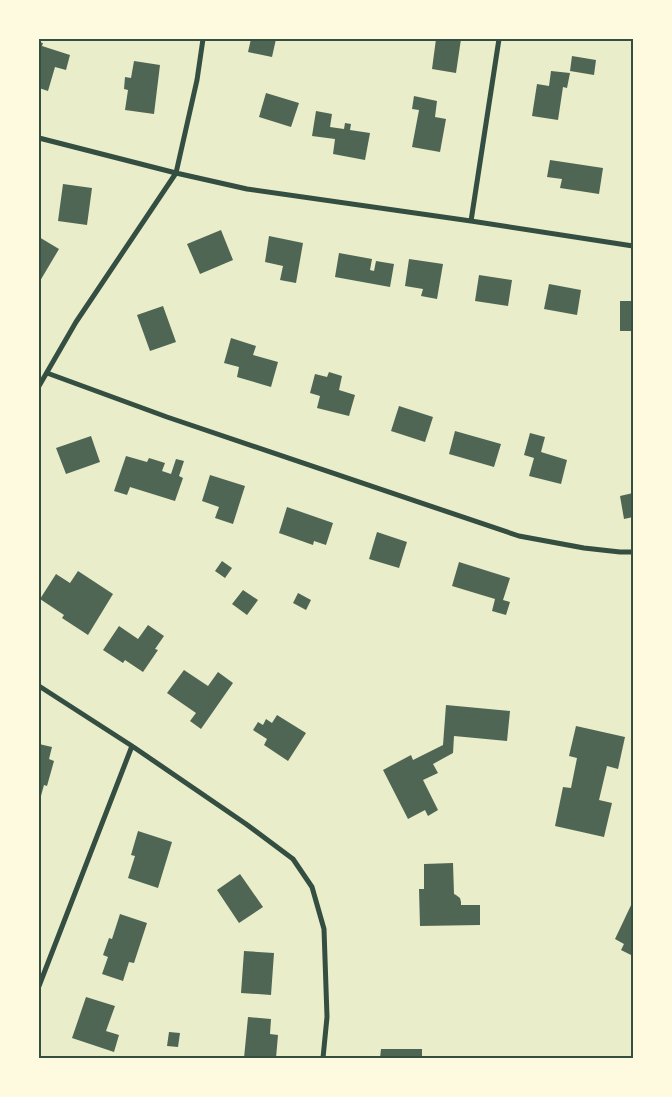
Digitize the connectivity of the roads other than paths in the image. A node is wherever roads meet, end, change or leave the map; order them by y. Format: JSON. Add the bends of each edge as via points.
{"nodes":[{"id":1,"x":203,"y":39,"type":"edge"},
{"id":2,"x":499,"y":39,"type":"edge"},
{"id":3,"x":39,"y":138,"type":"edge"},
{"id":4,"x":176,"y":173,"type":"junction"},
{"id":5,"x":471,"y":221,"type":"junction"},
{"id":6,"x":633,"y":246,"type":"edge"},
{"id":7,"x":47,"y":374,"type":"junction"},
{"id":8,"x":39,"y":386,"type":"edge"},
{"id":9,"x":633,"y":552,"type":"edge"},
{"id":10,"x":39,"y":686,"type":"edge"},
{"id":11,"x":132,"y":746,"type":"junction"},
{"id":12,"x":39,"y":986,"type":"edge"},
{"id":13,"x":323,"y":1058,"type":"edge"}],
"edges":[{"from":1,"to":4,"type":"street"},
{"from":2,"to":5,"type":"street"},
{"from":3,"to":4,"type":"street"},
{"from":4,"to":5,"type":"street","via":[[247,189]]},
{"from":4,"to":7,"type":"street","via":[[76,322]]},
{"from":5,"to":6,"type":"street"},
{"from":7,"to":8,"type":"street"},
{"from":7,"to":9,"type":"street","via":[[519,536],[584,548]]},
{"from":10,"to":11,"type":"street"},
{"from":11,"to":12,"type":"street"},
{"from":11,"to":13,"type":"street","via":[[294,860],[312,887],[324,929],[327,1017]]}]}
